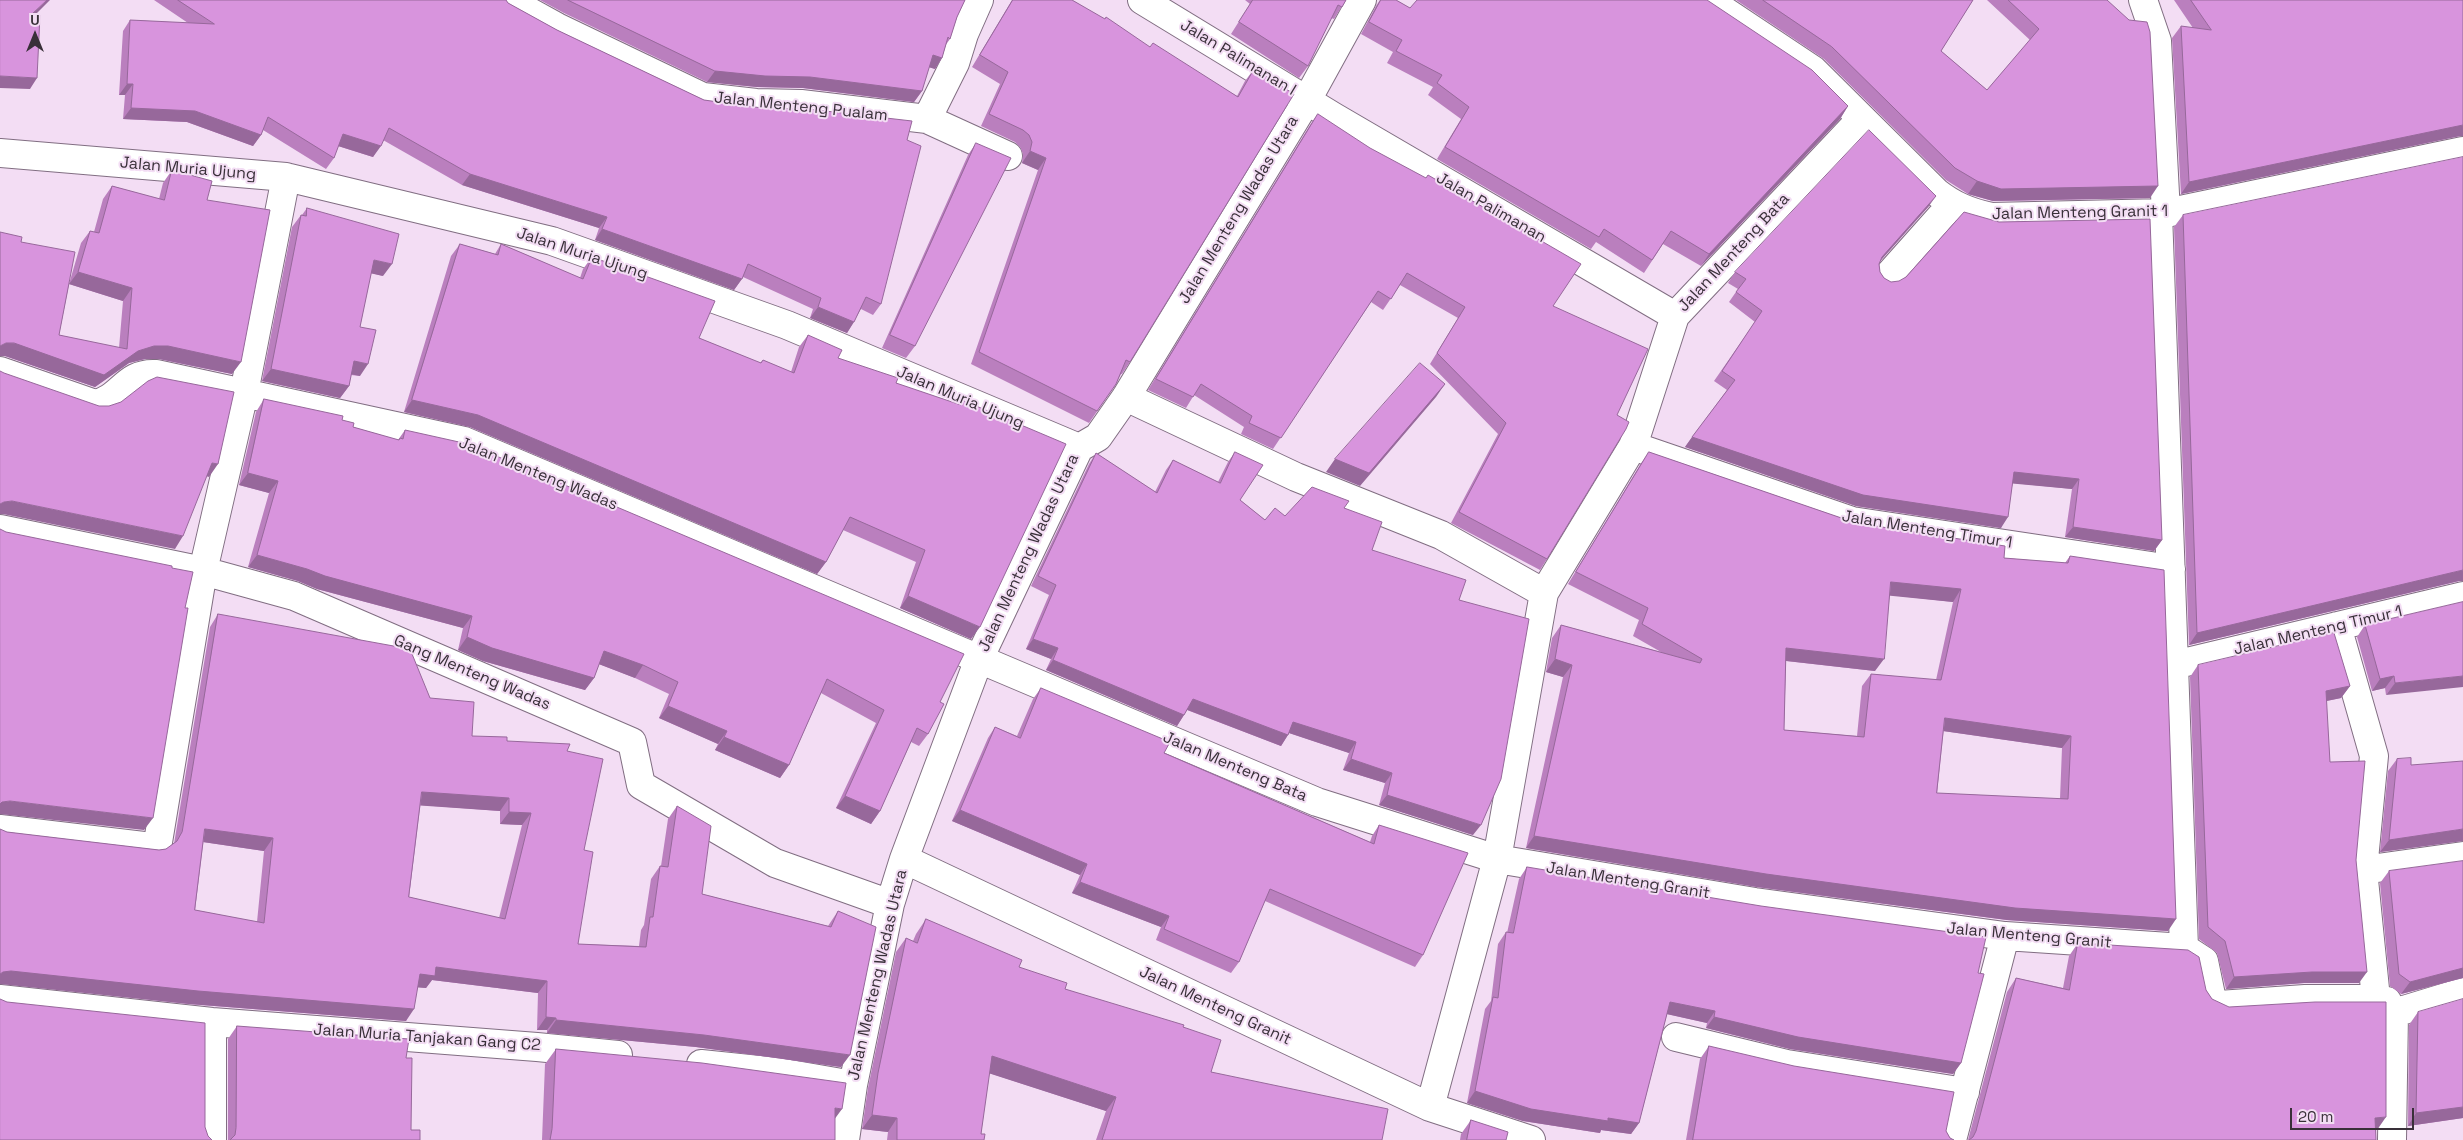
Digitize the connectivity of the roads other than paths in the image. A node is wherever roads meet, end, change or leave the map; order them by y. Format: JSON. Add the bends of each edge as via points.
{"nodes":[{"id":1,"x":508,"y":0,"type":"edge"},
{"id":2,"x":979,"y":0,"type":"edge"},
{"id":3,"x":1142,"y":0,"type":"edge"},
{"id":4,"x":1362,"y":0,"type":"edge"},
{"id":5,"x":1708,"y":0,"type":"edge"},
{"id":6,"x":2143,"y":0,"type":"edge"},
{"id":7,"x":1307,"y":100,"type":"junction"},
{"id":8,"x":927,"y":120,"type":"junction"},
{"id":9,"x":1861,"y":120,"type":"junction"},
{"id":10,"x":2463,"y":150,"type":"edge"},
{"id":11,"x":0,"y":153,"type":"edge"},
{"id":12,"x":1008,"y":156,"type":"edge"},
{"id":13,"x":286,"y":177,"type":"junction"},
{"id":14,"x":1952,"y":204,"type":"junction"},
{"id":15,"x":2162,"y":213,"type":"junction"},
{"id":16,"x":1887,"y":277,"type":"edge"},
{"id":17,"x":1674,"y":316,"type":"junction"},
{"id":18,"x":0,"y":371,"type":"edge"},
{"id":19,"x":244,"y":393,"type":"junction"},
{"id":20,"x":1126,"y":397,"type":"junction"},
{"id":21,"x":1634,"y":446,"type":"junction"},
{"id":22,"x":1079,"y":448,"type":"junction"},
{"id":23,"x":0,"y":529,"type":"edge"},
{"id":24,"x":2170,"y":569,"type":"junction"},
{"id":25,"x":203,"y":571,"type":"junction"},
{"id":26,"x":1544,"y":592,"type":"junction"},
{"id":27,"x":2463,"y":596,"type":"edge"},
{"id":28,"x":2338,"y":626,"type":"junction"},
{"id":29,"x":979,"y":659,"type":"junction"},
{"id":30,"x":2174,"y":665,"type":"junction"},
{"id":31,"x":0,"y":829,"type":"edge"},
{"id":32,"x":2463,"y":856,"type":"edge"},
{"id":33,"x":904,"y":859,"type":"junction"},
{"id":34,"x":1497,"y":859,"type":"junction"},
{"id":35,"x":2364,"y":870,"type":"junction"},
{"id":36,"x":890,"y":904,"type":"junction"},
{"id":37,"x":2005,"y":936,"type":"junction"},
{"id":38,"x":2184,"y":948,"type":"junction"},
{"id":39,"x":2463,"y":992,"type":"edge"},
{"id":40,"x":0,"y":999,"type":"edge"},
{"id":41,"x":2385,"y":1006,"type":"junction"},
{"id":42,"x":212,"y":1022,"type":"junction"},
{"id":43,"x":1676,"y":1037,"type":"dead end"},
{"id":44,"x":643,"y":1058,"type":"edge"},
{"id":45,"x":672,"y":1061,"type":"edge"},
{"id":46,"x":853,"y":1085,"type":"junction"},
{"id":47,"x":1965,"y":1092,"type":"junction"},
{"id":48,"x":1430,"y":1107,"type":"junction"},
{"id":49,"x":212,"y":1140,"type":"edge"},
{"id":50,"x":845,"y":1140,"type":"edge"},
{"id":51,"x":1531,"y":1140,"type":"edge"},
{"id":52,"x":1952,"y":1140,"type":"edge"},
{"id":53,"x":2392,"y":1140,"type":"edge"}],
"edges":[{"from":1,"to":8,"type":"street","name":"Jalan Menteng Pualam","via":[[556,27],[703,97],[802,104]]},
{"from":2,"to":8,"type":"street","via":[[955,63]]},
{"from":3,"to":7,"type":"street","name":"Jalan Palimanan I"},
{"from":4,"to":7,"type":"street","name":"Jalan Menteng Wadas Utara"},
{"from":5,"to":9,"type":"street","name":"Jalan Menteng Granit 1","via":[[1813,70]]},
{"from":6,"to":15,"type":"street","via":[[2157,41]]},
{"from":7,"to":17,"type":"street","name":"Jalan Palimanan"},
{"from":7,"to":20,"type":"street","name":"Jalan Menteng Wadas Utara"},
{"from":8,"to":12,"type":"street","name":"Jalan Menteng Pualam"},
{"from":9,"to":14,"type":"street","name":"Jalan Menteng Granit 1"},
{"from":9,"to":17,"type":"street","name":"Jalan Menteng Bata"},
{"from":10,"to":15,"type":"street","name":"Jalan Menteng Granit 1"},
{"from":11,"to":13,"type":"street","name":"Jalan Muria Ujung"},
{"from":13,"to":19,"type":"street"},
{"from":13,"to":22,"type":"street","name":"Jalan Muria Ujung","via":[[552,241],[787,325]]},
{"from":14,"to":15,"type":"street","name":"Jalan Menteng Granit 1","via":[[1967,212],[1991,216]]},
{"from":14,"to":16,"type":"street"},
{"from":15,"to":24,"type":"street"},
{"from":17,"to":21,"type":"street","name":"Jalan Menteng Bata"},
{"from":18,"to":19,"type":"street","name":"Jalan Menteng Wadas","via":[[95,404],[110,398],[143,373]]},
{"from":19,"to":25,"type":"street"},
{"from":19,"to":29,"type":"street","name":"Jalan Menteng Wadas","via":[[464,442]]},
{"from":20,"to":22,"type":"street","name":"Jalan Menteng Wadas Utara","via":[[1098,437]]},
{"from":20,"to":26,"type":"street","via":[[1296,477],[1441,535]]},
{"from":21,"to":24,"type":"street","name":"Jalan Menteng Timur 1","via":[[1852,522]]},
{"from":21,"to":26,"type":"street","name":"Jalan Menteng Bata"},
{"from":22,"to":29,"type":"street","name":"Jalan Menteng Wadas Utara"},
{"from":23,"to":25,"type":"street","name":"Gang Menteng Wadas"},
{"from":24,"to":30,"type":"street"},
{"from":25,"to":31,"type":"street","via":[[156,845]]},
{"from":25,"to":36,"type":"street","name":"Gang Menteng Wadas","via":[[294,596],[632,742],[641,785],[775,863]]},
{"from":26,"to":34,"type":"street","name":"Jalan Menteng Bata"},
{"from":27,"to":28,"type":"street","name":"Jalan Menteng Timur 1"},
{"from":28,"to":30,"type":"street","name":"Jalan Menteng Timur 1"},
{"from":28,"to":35,"type":"street","via":[[2374,756]]},
{"from":29,"to":33,"type":"street","name":"Jalan Menteng Wadas Utara"},
{"from":29,"to":34,"type":"street","name":"Jalan Menteng Bata","via":[[1317,802]]},
{"from":30,"to":38,"type":"street"},
{"from":32,"to":35,"type":"street"},
{"from":33,"to":36,"type":"street","name":"Jalan Menteng Wadas Utara"},
{"from":33,"to":48,"type":"street","name":"Jalan Menteng Granit"},
{"from":34,"to":37,"type":"street","name":"Jalan Menteng Granit","via":[[1754,902]]},
{"from":34,"to":48,"type":"street","name":"Jalan Menteng Bata"},
{"from":35,"to":41,"type":"street"},
{"from":36,"to":46,"type":"street","name":"Jalan Menteng Wadas Utara"},
{"from":37,"to":38,"type":"street","name":"Jalan Menteng Granit"},
{"from":37,"to":47,"type":"street"},
{"from":38,"to":41,"type":"street","via":[[2204,961],[2212,1000],[2219,1006],[2305,999]]},
{"from":39,"to":41,"type":"street"},
{"from":40,"to":42,"type":"street","name":"Jalan Muria Tanjakan Gang C2"},
{"from":41,"to":53,"type":"street"},
{"from":42,"to":44,"type":"street","name":"Jalan Muria Tanjakan Gang C2","via":[[537,1046]]},
{"from":42,"to":49,"type":"street"},
{"from":43,"to":47,"type":"street","via":[[1787,1064]]},
{"from":45,"to":46,"type":"street","via":[[778,1072]]},
{"from":46,"to":50,"type":"street","name":"Jalan Menteng Wadas Utara"},
{"from":47,"to":52,"type":"street"},
{"from":48,"to":51,"type":"street","name":"Jalan Menteng Granit"}]}
